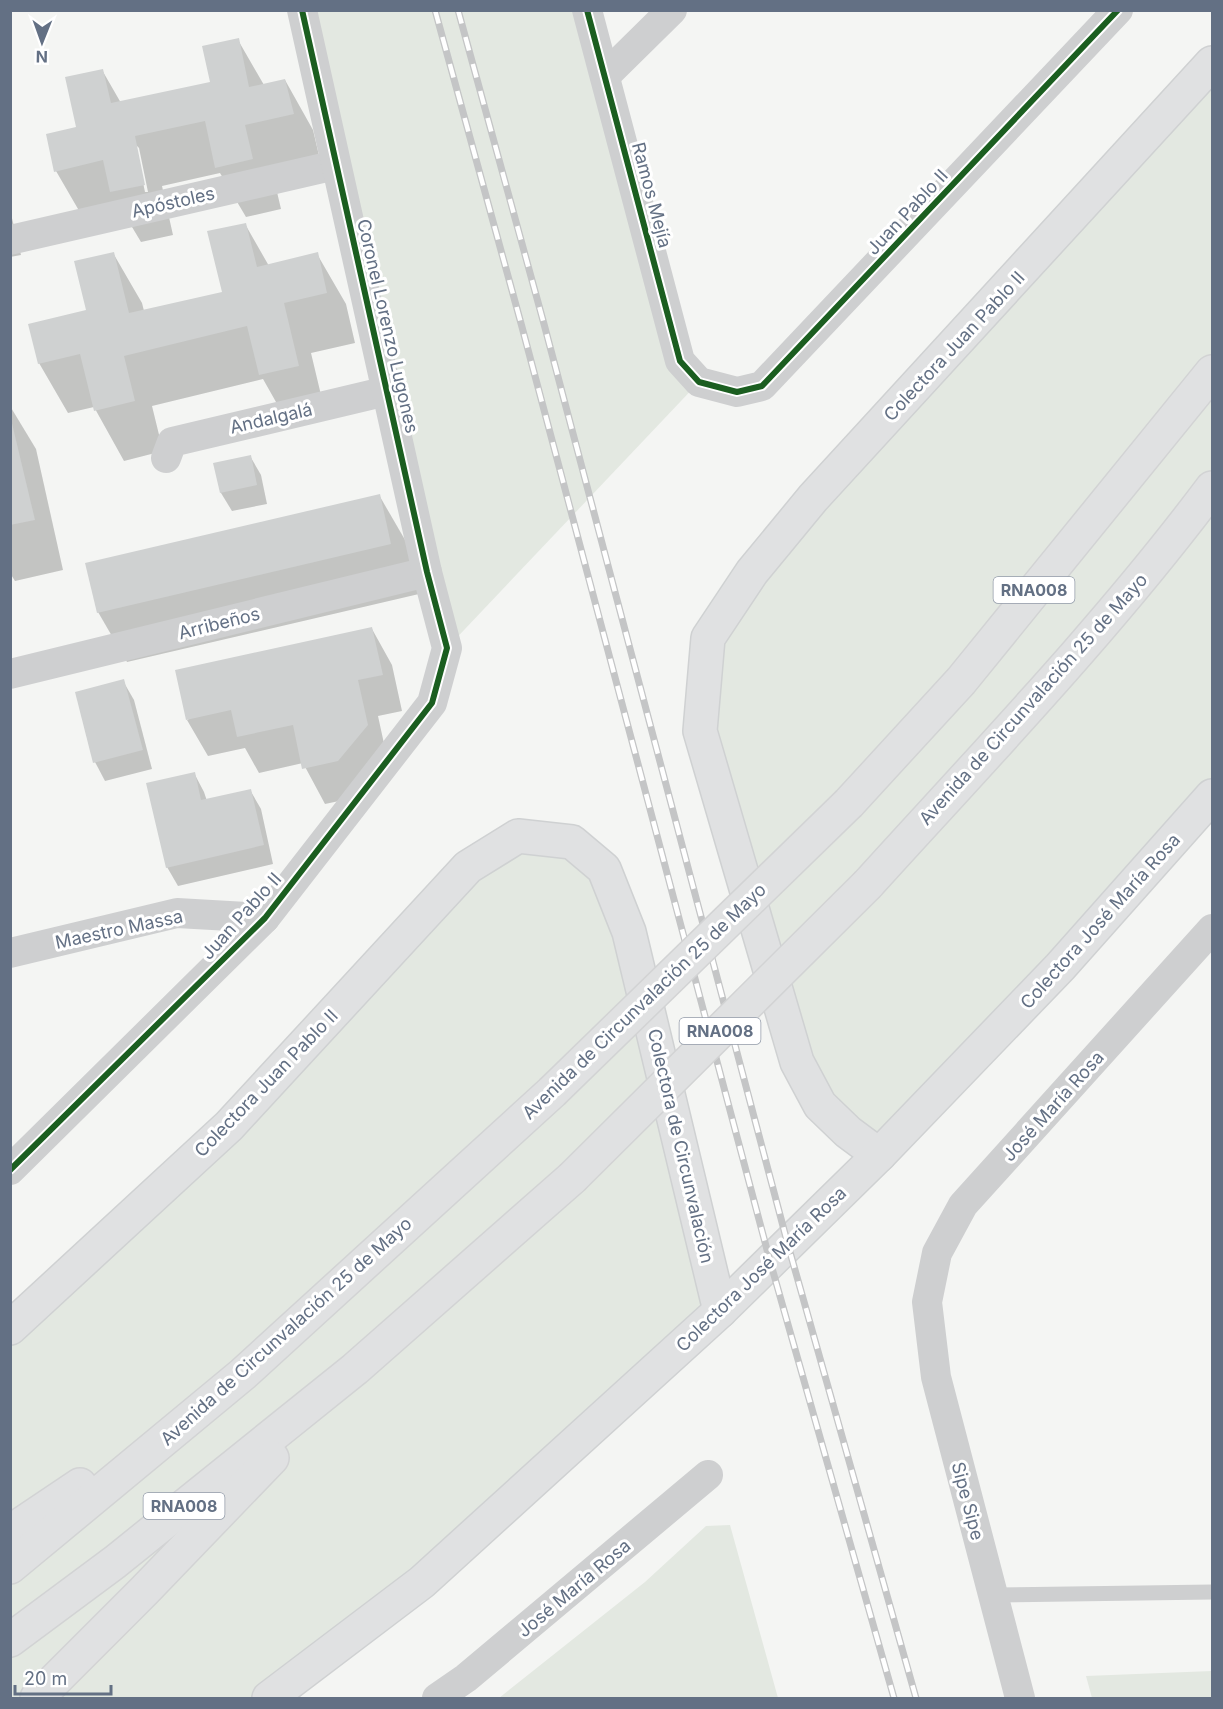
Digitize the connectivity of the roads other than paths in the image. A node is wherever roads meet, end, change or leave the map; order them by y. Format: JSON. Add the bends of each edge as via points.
{"nodes":[{"id":1,"x":302,"y":10,"type":"edge"},
{"id":2,"x":587,"y":10,"type":"edge"},
{"id":3,"x":672,"y":10,"type":"edge"},
{"id":4,"x":1118,"y":10,"type":"edge"},
{"id":5,"x":1212,"y":63,"type":"edge"},
{"id":6,"x":605,"y":76,"type":"junction"},
{"id":7,"x":336,"y":165,"type":"junction"},
{"id":8,"x":10,"y":240,"type":"edge"},
{"id":9,"x":1212,"y":372,"type":"edge"},
{"id":10,"x":699,"y":382,"type":"joint"},
{"id":11,"x":387,"y":391,"type":"junction"},
{"id":12,"x":166,"y":458,"type":"dead end"},
{"id":13,"x":1212,"y":488,"type":"edge"},
{"id":14,"x":1212,"y":503,"type":"edge"},
{"id":15,"x":1183,"y":527,"type":"junction"},
{"id":16,"x":427,"y":572,"type":"junction"},
{"id":17,"x":447,"y":648,"type":"joint"},
{"id":18,"x":10,"y":674,"type":"edge"},
{"id":19,"x":1212,"y":796,"type":"edge"},
{"id":20,"x":518,"y":836,"type":"joint"},
{"id":21,"x":265,"y":918,"type":"junction"},
{"id":22,"x":1212,"y":929,"type":"edge"},
{"id":23,"x":10,"y":953,"type":"edge"},
{"id":24,"x":879,"y":1155,"type":"junction"},
{"id":25,"x":10,"y":1170,"type":"edge"},
{"id":26,"x":927,"y":1302,"type":"joint"},
{"id":27,"x":720,"y":1311,"type":"junction"},
{"id":28,"x":10,"y":1328,"type":"edge"},
{"id":29,"x":355,"y":1369,"type":"junction"},
{"id":30,"x":243,"y":1374,"type":"junction"},
{"id":31,"x":708,"y":1475,"type":"dead end"},
{"id":32,"x":10,"y":1532,"type":"edge"},
{"id":33,"x":10,"y":1567,"type":"edge"},
{"id":34,"x":1212,"y":1592,"type":"edge"},
{"id":35,"x":993,"y":1595,"type":"junction"},
{"id":36,"x":10,"y":1640,"type":"edge"},
{"id":37,"x":37,"y":1698,"type":"edge"},
{"id":38,"x":269,"y":1698,"type":"edge"},
{"id":39,"x":437,"y":1698,"type":"edge"},
{"id":40,"x":1020,"y":1698,"type":"edge"}],
"edges":[{"from":1,"to":7,"type":"street","name":"Coronel Lorenzo Lugones"},
{"from":2,"to":6,"type":"street","name":"Ramos Mejía"},
{"from":3,"to":6,"type":"street"},
{"from":4,"to":10,"type":"street","name":"Juan Pablo II","via":[[762,386],[737,392]]},
{"from":5,"to":24,"type":"main road","name":"Colectora Juan Pablo II","via":[[813,498],[752,572],[708,638],[700,731],[798,1062],[820,1105]]},
{"from":6,"to":10,"type":"street","name":"Ramos Mejía","via":[[680,361]]},
{"from":7,"to":8,"type":"street","name":"Apóstoles"},
{"from":7,"to":11,"type":"street","name":"Coronel Lorenzo Lugones"},
{"from":9,"to":30,"type":"main road","name":"Avenida de Circunvalación 25 de Mayo","number":"RNA008","bridge":true,"via":[[961,681],[849,803],[552,1092]]},
{"from":11,"to":12,"type":"street","name":"Andalgalá","via":[[172,442]]},
{"from":11,"to":16,"type":"street","name":"Coronel Lorenzo Lugones"},
{"from":13,"to":15,"type":"main road","name":"Avenida de Circunvalación 25 de Mayo","number":"RNA008"},
{"from":14,"to":15,"type":"main road"},
{"from":15,"to":29,"type":"main road","name":"Avenida de Circunvalación 25 de Mayo","number":"RNA008","bridge":true,"via":[[1076,654],[868,884],[572,1178]]},
{"from":16,"to":17,"type":"street","name":"Coronel Lorenzo Lugones"},
{"from":16,"to":18,"type":"street","name":"Arribeños"},
{"from":17,"to":21,"type":"street","name":"Juan Pablo II","via":[[432,703]]},
{"from":19,"to":24,"type":"main road","name":"Colectora José María Rosa","via":[[1060,967]]},
{"from":20,"to":27,"type":"main road","name":"Colectora de Circunvalación","via":[[572,842],[604,869],[629,932]]},
{"from":20,"to":28,"type":"main road","name":"Colectora Juan Pablo II","via":[[468,867],[229,1126]]},
{"from":21,"to":23,"type":"street","name":"Maestro Massa","via":[[177,913]]},
{"from":21,"to":25,"type":"street","name":"Juan Pablo II"},
{"from":22,"to":26,"type":"street","name":"José María Rosa","via":[[963,1205],[937,1253]]},
{"from":24,"to":27,"type":"main road","name":"Colectora José María Rosa"},
{"from":26,"to":35,"type":"street","name":"Sipe Sipe","via":[[936,1377]]},
{"from":27,"to":38,"type":"main road","name":"Colectora José María Rosa","via":[[422,1581]]},
{"from":29,"to":36,"type":"main road","name":"Avenida de Circunvalación 25 de Mayo","number":"RNA008","via":[[115,1562]]},
{"from":29,"to":37,"type":"main road"},
{"from":30,"to":32,"type":"main road"},
{"from":30,"to":33,"type":"main road","name":"Avenida de Circunvalación 25 de Mayo","number":"RNA008"},
{"from":31,"to":39,"type":"street","name":"José María Rosa"},
{"from":34,"to":35,"type":"lane"},
{"from":35,"to":40,"type":"street","name":"Sipe Sipe"}]}
